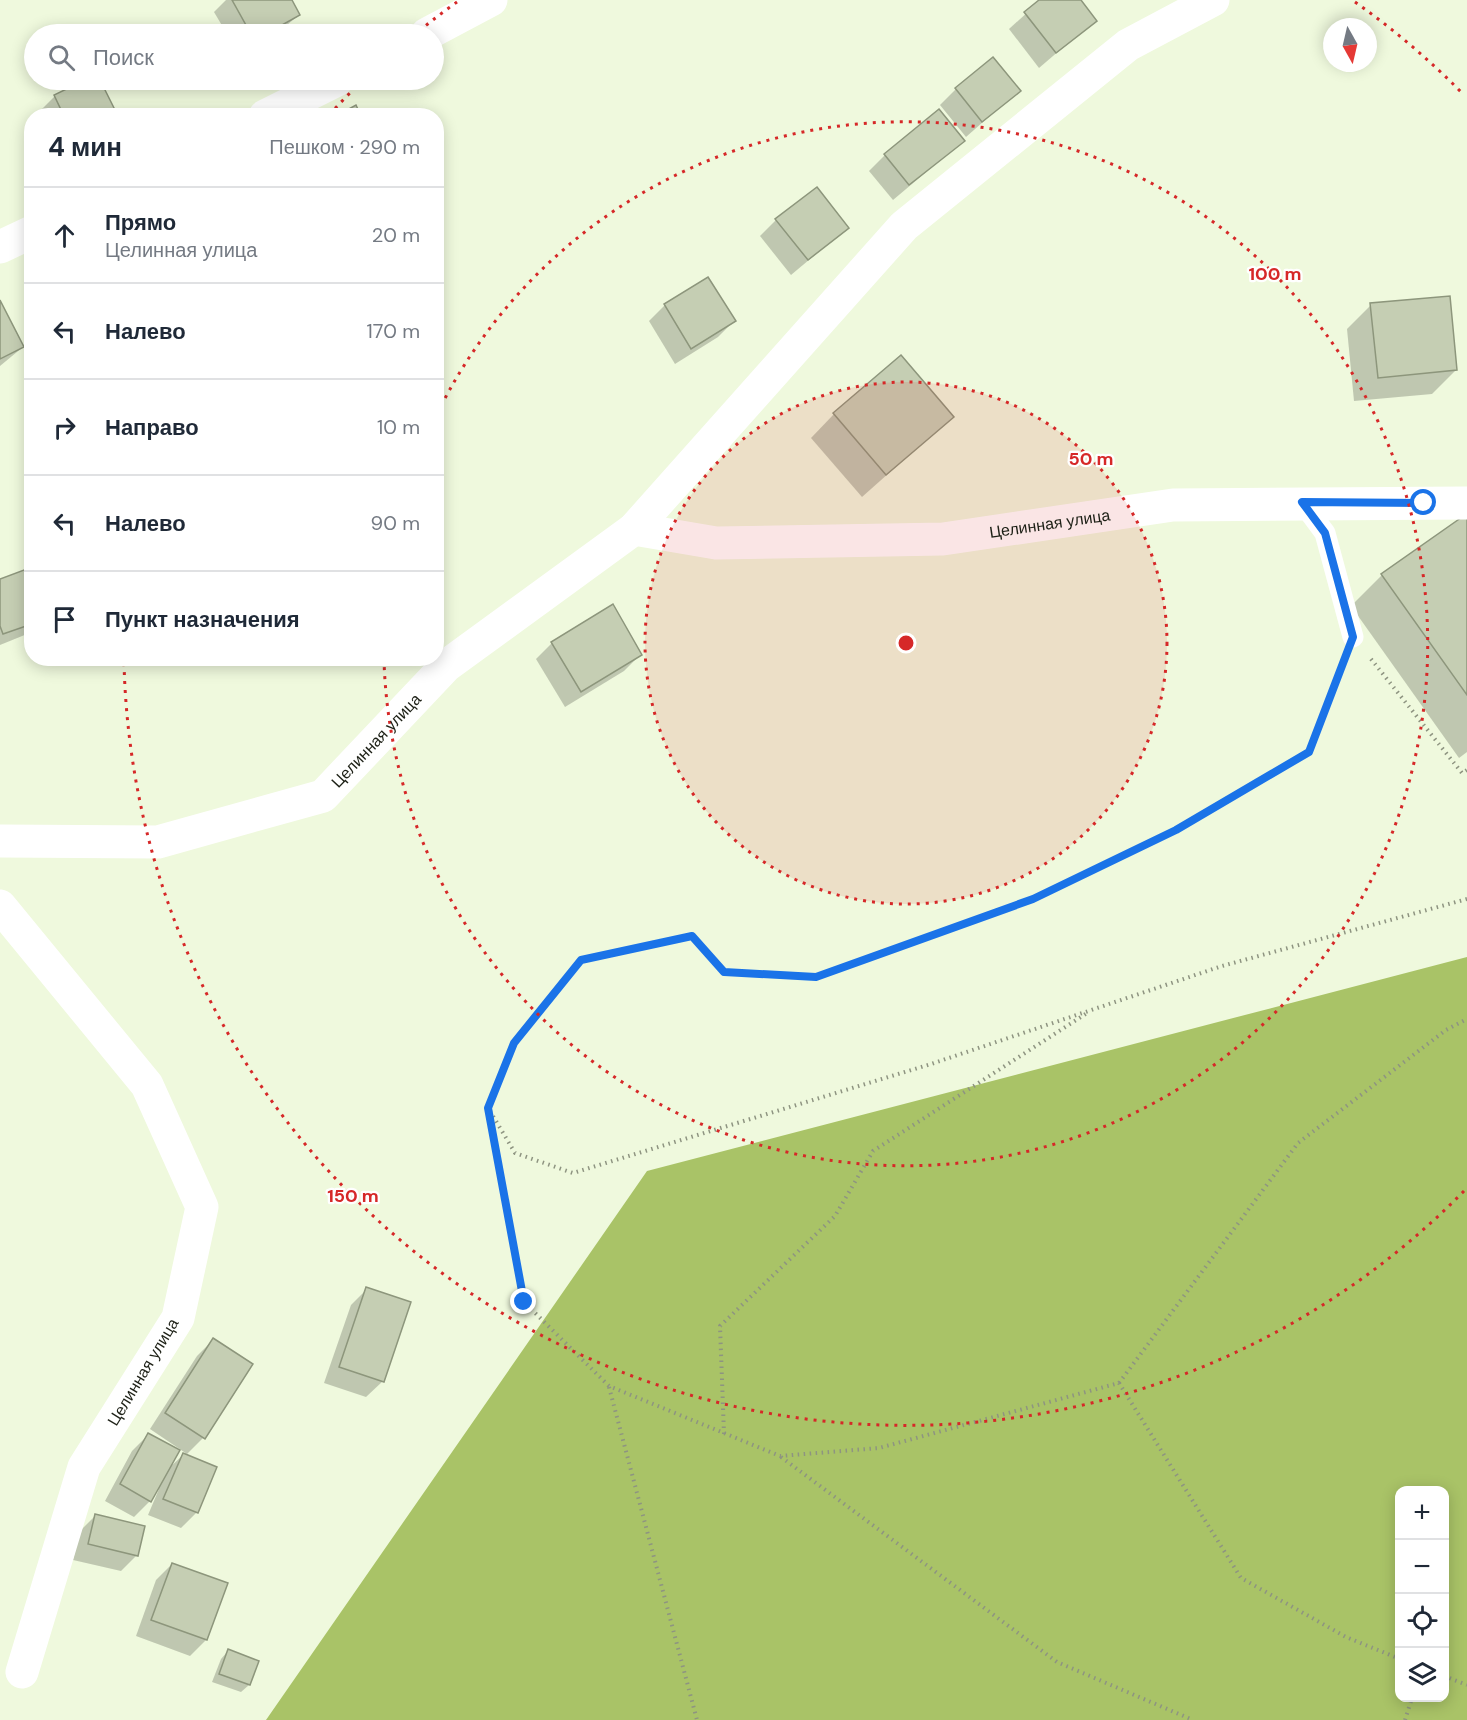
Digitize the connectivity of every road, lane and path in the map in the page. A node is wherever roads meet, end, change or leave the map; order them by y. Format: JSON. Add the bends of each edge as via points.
{"nodes":[{"id":1,"x":491,"y":0,"type":"edge"},
{"id":2,"x":1213,"y":0,"type":"edge"},
{"id":3,"x":444,"y":25,"type":"edge"},
{"id":4,"x":317,"y":90,"type":"edge"},
{"id":5,"x":281,"y":108,"type":"edge"},
{"id":6,"x":24,"y":236,"type":"edge"},
{"id":7,"x":0,"y":247,"type":"edge"},
{"id":8,"x":1302,"y":502,"type":"junction"},
{"id":9,"x":1467,"y":503,"type":"edge"},
{"id":10,"x":634,"y":529,"type":"junction"},
{"id":11,"x":1353,"y":637,"type":"junction"},
{"id":12,"x":1467,"y":770,"type":"edge"},
{"id":13,"x":0,"y":841,"type":"edge"},
{"id":14,"x":1467,"y":899,"type":"edge"},
{"id":15,"x":0,"y":906,"type":"edge"},
{"id":16,"x":1092,"y":1010,"type":"junction"},
{"id":17,"x":1467,"y":1019,"type":"edge"},
{"id":18,"x":488,"y":1108,"type":"junction"},
{"id":19,"x":1119,"y":1383,"type":"junction"},
{"id":20,"x":609,"y":1386,"type":"junction"},
{"id":21,"x":723,"y":1434,"type":"junction"},
{"id":22,"x":780,"y":1456,"type":"junction"},
{"id":23,"x":1395,"y":1657,"type":"edge"},
{"id":24,"x":22,"y":1672,"type":"dead end"},
{"id":25,"x":1449,"y":1678,"type":"edge"},
{"id":26,"x":1467,"y":1685,"type":"edge"},
{"id":27,"x":1411,"y":1702,"type":"edge"},
{"id":28,"x":697,"y":1720,"type":"edge"},
{"id":29,"x":1193,"y":1720,"type":"edge"},
{"id":30,"x":1405,"y":1720,"type":"edge"}],
"edges":[{"from":1,"to":3,"type":"street"},
{"from":2,"to":10,"type":"street","name":"Целинная улица","via":[[1128,45],[904,226]]},
{"from":4,"to":5,"type":"street"},
{"from":6,"to":7,"type":"street"},
{"from":8,"to":9,"type":"street","name":"Целинная улица"},
{"from":8,"to":10,"type":"street","name":"Целинная улица","via":[[1173,505],[943,539],[716,543]]},
{"from":8,"to":11,"type":"lane","via":[[1325,533]]},
{"from":10,"to":13,"type":"street","name":"Целинная улица","via":[[447,666],[323,796],[158,842]]},
{"from":11,"to":12,"type":"path","via":[[1462,773]]},
{"from":11,"to":18,"type":"path","via":[[1309,752],[1176,830],[1033,899],[816,977],[724,972],[692,936],[581,960],[514,1043]]},
{"from":14,"to":16,"type":"path","via":[[1222,966]]},
{"from":15,"to":24,"type":"street","name":"Целинная улица","via":[[147,1085],[202,1208],[178,1318],[84,1467]]},
{"from":16,"to":18,"type":"path","via":[[750,1121],[573,1173],[515,1154]]},
{"from":16,"to":21,"type":"path","via":[[873,1151],[835,1216],[720,1326]]},
{"from":17,"to":19,"type":"path","via":[[1446,1030],[1298,1143]]},
{"from":18,"to":20,"type":"path","via":[[524,1302]]},
{"from":19,"to":22,"type":"path","via":[[879,1448]]},
{"from":19,"to":23,"type":"path","via":[[1240,1578],[1346,1638]]},
{"from":20,"to":21,"type":"path"},
{"from":20,"to":28,"type":"path"},
{"from":21,"to":22,"type":"path"},
{"from":22,"to":29,"type":"path","via":[[1057,1662]]},
{"from":25,"to":26,"type":"path"},
{"from":27,"to":30,"type":"path"}]}
